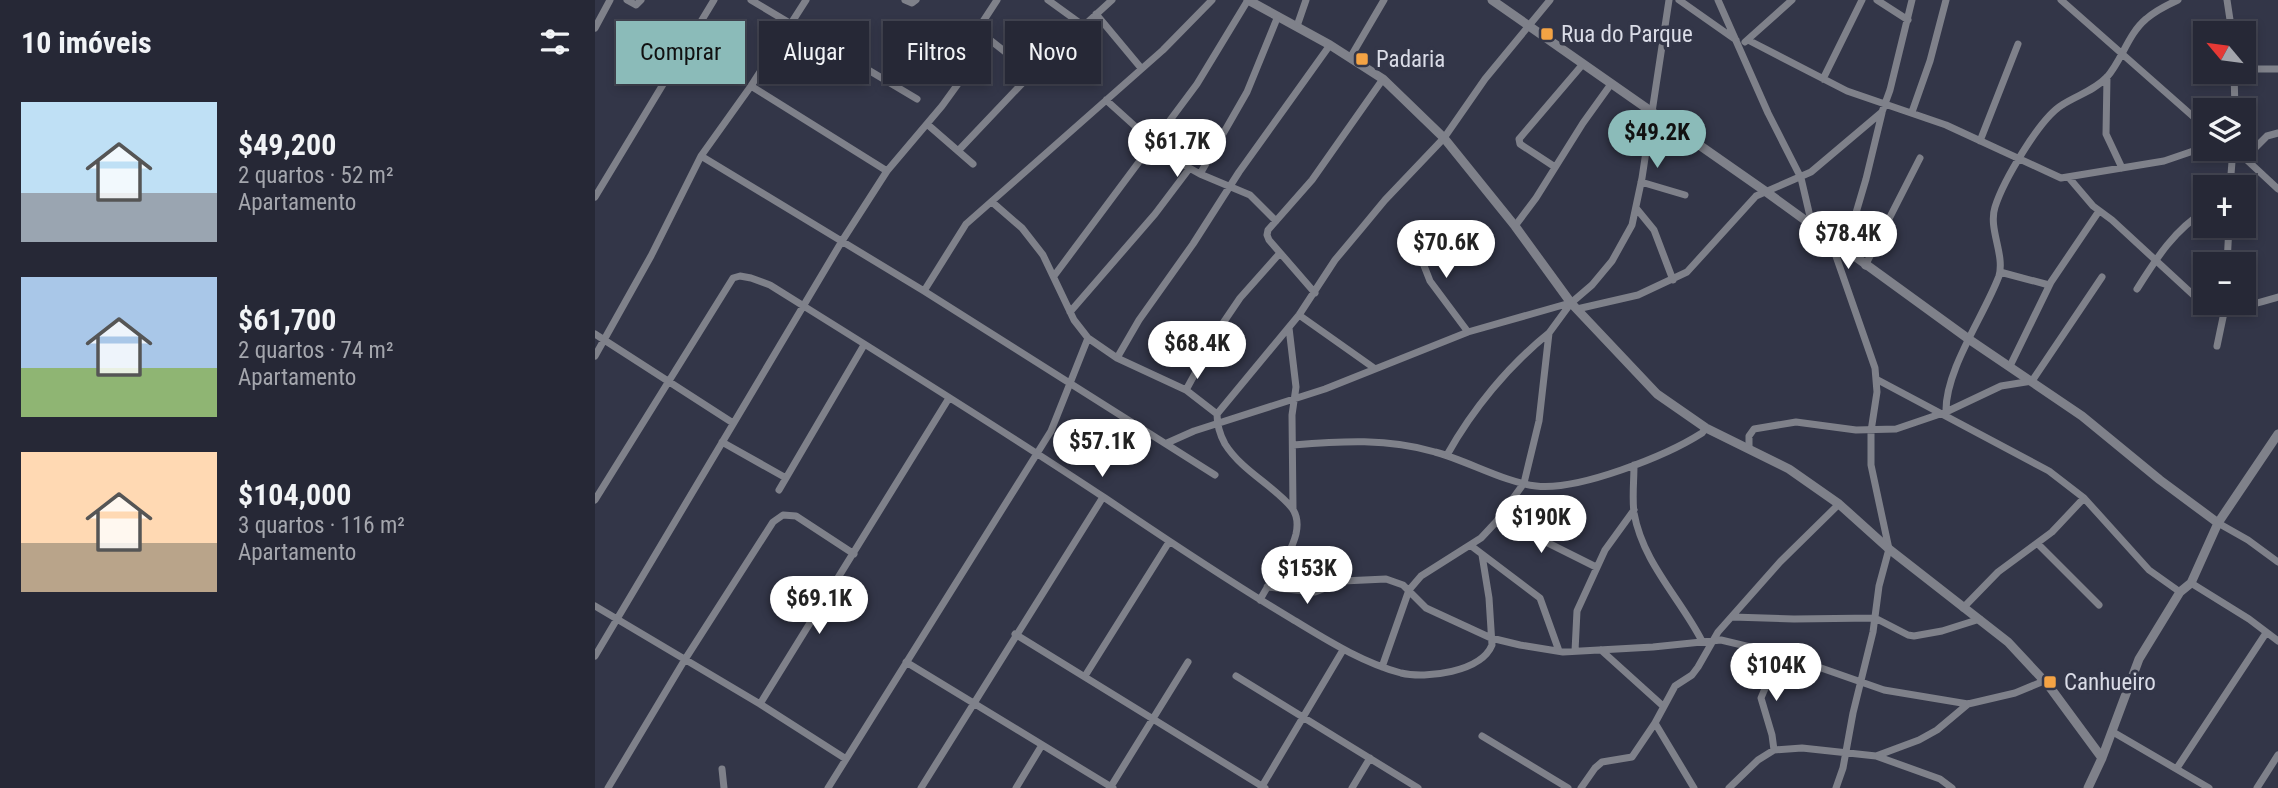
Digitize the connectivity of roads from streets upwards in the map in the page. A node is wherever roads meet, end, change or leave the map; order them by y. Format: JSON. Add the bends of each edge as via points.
{"nodes":[{"id":1,"x":610,"y":0,"type":"edge"},
{"id":2,"x":627,"y":0,"type":"edge"},
{"id":3,"x":641,"y":0,"type":"edge"},
{"id":4,"x":714,"y":0,"type":"edge"},
{"id":5,"x":751,"y":0,"type":"edge"},
{"id":6,"x":806,"y":0,"type":"edge"},
{"id":7,"x":905,"y":0,"type":"edge"},
{"id":8,"x":916,"y":0,"type":"edge"},
{"id":9,"x":997,"y":0,"type":"edge"},
{"id":10,"x":1048,"y":0,"type":"edge"},
{"id":11,"x":1112,"y":0,"type":"edge"},
{"id":12,"x":1212,"y":0,"type":"edge"},
{"id":13,"x":1248,"y":0,"type":"edge"},
{"id":14,"x":1305,"y":0,"type":"edge"},
{"id":15,"x":1384,"y":0,"type":"edge"},
{"id":16,"x":1492,"y":0,"type":"edge"},
{"id":17,"x":1550,"y":0,"type":"edge"},
{"id":18,"x":1669,"y":0,"type":"edge"},
{"id":19,"x":1679,"y":0,"type":"edge"},
{"id":20,"x":1718,"y":0,"type":"edge"},
{"id":21,"x":1792,"y":0,"type":"edge"},
{"id":22,"x":1862,"y":0,"type":"edge"},
{"id":23,"x":1877,"y":0,"type":"edge"},
{"id":24,"x":1912,"y":0,"type":"edge"},
{"id":25,"x":1946,"y":0,"type":"edge"},
{"id":26,"x":2061,"y":0,"type":"edge"},
{"id":27,"x":2178,"y":0,"type":"edge"},
{"id":28,"x":2227,"y":0,"type":"edge"},
{"id":29,"x":1096,"y":14,"type":"junction"},
{"id":30,"x":1278,"y":16,"type":"junction"},
{"id":31,"x":1908,"y":20,"type":"junction"},
{"id":32,"x":788,"y":21,"type":"edge"},
{"id":33,"x":792,"y":21,"type":"edge"},
{"id":34,"x":984,"y":21,"type":"edge"},
{"id":35,"x":1077,"y":21,"type":"edge"},
{"id":36,"x":1089,"y":21,"type":"edge"},
{"id":37,"x":2230,"y":21,"type":"edge"},
{"id":38,"x":1297,"y":26,"type":"junction"},
{"id":39,"x":1530,"y":26,"type":"junction"},
{"id":40,"x":595,"y":28,"type":"edge"},
{"id":41,"x":1748,"y":40,"type":"junction"},
{"id":42,"x":1738,"y":43,"type":"junction"},
{"id":43,"x":2018,"y":44,"type":"dead end"},
{"id":44,"x":1330,"y":45,"type":"junction"},
{"id":45,"x":2123,"y":54,"type":"junction"},
{"id":46,"x":1350,"y":58,"type":"junction"},
{"id":47,"x":1584,"y":64,"type":"junction"},
{"id":48,"x":1141,"y":68,"type":"junction"},
{"id":49,"x":2256,"y":69,"type":"edge"},
{"id":50,"x":2278,"y":69,"type":"edge"},
{"id":51,"x":869,"y":70,"type":"edge"},
{"id":52,"x":759,"y":73,"type":"edge"},
{"id":53,"x":2107,"y":77,"type":"junction"},
{"id":54,"x":1383,"y":79,"type":"junction"},
{"id":55,"x":1823,"y":79,"type":"junction"},
{"id":56,"x":957,"y":84,"type":"edge"},
{"id":57,"x":1021,"y":84,"type":"edge"},
{"id":58,"x":1611,"y":85,"type":"junction"},
{"id":59,"x":751,"y":86,"type":"junction"},
{"id":60,"x":917,"y":99,"type":"dead end"},
{"id":61,"x":1106,"y":100,"type":"junction"},
{"id":62,"x":1884,"y":108,"type":"junction"},
{"id":63,"x":1652,"y":112,"type":"junction"},
{"id":64,"x":1912,"y":112,"type":"junction"},
{"id":65,"x":2193,"y":116,"type":"edge"},
{"id":66,"x":927,"y":124,"type":"junction"},
{"id":67,"x":2278,"y":133,"type":"edge"},
{"id":68,"x":1444,"y":138,"type":"junction"},
{"id":69,"x":1980,"y":141,"type":"junction"},
{"id":70,"x":1152,"y":143,"type":"junction"},
{"id":71,"x":2256,"y":146,"type":"edge"},
{"id":72,"x":958,"y":150,"type":"junction"},
{"id":73,"x":2193,"y":151,"type":"edge"},
{"id":74,"x":701,"y":156,"type":"junction"},
{"id":75,"x":1920,"y":158,"type":"dead end"},
{"id":76,"x":2019,"y":159,"type":"junction"},
{"id":77,"x":2248,"y":161,"type":"edge"},
{"id":78,"x":973,"y":164,"type":"dead end"},
{"id":79,"x":1555,"y":167,"type":"junction"},
{"id":80,"x":2122,"y":168,"type":"junction"},
{"id":81,"x":1189,"y":169,"type":"junction"},
{"id":82,"x":887,"y":171,"type":"junction"},
{"id":83,"x":1200,"y":174,"type":"junction"},
{"id":84,"x":1801,"y":178,"type":"junction"},
{"id":85,"x":2070,"y":179,"type":"junction"},
{"id":86,"x":1641,"y":182,"type":"junction"},
{"id":87,"x":1229,"y":186,"type":"junction"},
{"id":88,"x":2278,"y":189,"type":"edge"},
{"id":89,"x":1765,"y":191,"type":"junction"},
{"id":90,"x":1685,"y":195,"type":"dead end"},
{"id":91,"x":595,"y":197,"type":"edge"},
{"id":92,"x":992,"y":202,"type":"junction"},
{"id":93,"x":1636,"y":208,"type":"junction"},
{"id":94,"x":2099,"y":211,"type":"junction"},
{"id":95,"x":2193,"y":219,"type":"edge"},
{"id":96,"x":1276,"y":220,"type":"junction"},
{"id":97,"x":1812,"y":225,"type":"junction"},
{"id":98,"x":1515,"y":226,"type":"junction"},
{"id":99,"x":1412,"y":235,"type":"dead end"},
{"id":100,"x":1830,"y":239,"type":"junction"},
{"id":101,"x":842,"y":241,"type":"junction"},
{"id":102,"x":1845,"y":250,"type":"junction"},
{"id":103,"x":1280,"y":253,"type":"junction"},
{"id":104,"x":2155,"y":260,"type":"junction"},
{"id":105,"x":1865,"y":266,"type":"junction"},
{"id":106,"x":2000,"y":272,"type":"junction"},
{"id":107,"x":1054,"y":276,"type":"junction"},
{"id":108,"x":2102,"y":277,"type":"dead end"},
{"id":109,"x":1673,"y":280,"type":"junction"},
{"id":110,"x":2049,"y":285,"type":"junction"},
{"id":111,"x":2137,"y":289,"type":"dead end"},
{"id":112,"x":924,"y":291,"type":"junction"},
{"id":113,"x":1315,"y":293,"type":"junction"},
{"id":114,"x":2193,"y":295,"type":"edge"},
{"id":115,"x":2278,"y":297,"type":"edge"},
{"id":116,"x":2256,"y":301,"type":"edge"},
{"id":117,"x":804,"y":306,"type":"junction"},
{"id":118,"x":1574,"y":306,"type":"junction"},
{"id":119,"x":1070,"y":312,"type":"junction"},
{"id":120,"x":1299,"y":315,"type":"junction"},
{"id":121,"x":2223,"y":315,"type":"edge"},
{"id":122,"x":1289,"y":328,"type":"junction"},
{"id":123,"x":1468,"y":332,"type":"junction"},
{"id":124,"x":1549,"y":333,"type":"junction"},
{"id":125,"x":595,"y":334,"type":"edge"},
{"id":126,"x":1088,"y":338,"type":"junction"},
{"id":127,"x":605,"y":340,"type":"junction"},
{"id":128,"x":1970,"y":340,"type":"junction"},
{"id":129,"x":864,"y":345,"type":"junction"},
{"id":130,"x":2217,"y":346,"type":"dead end"},
{"id":131,"x":595,"y":356,"type":"edge"},
{"id":132,"x":1117,"y":358,"type":"junction"},
{"id":133,"x":2010,"y":366,"type":"junction"},
{"id":134,"x":1374,"y":368,"type":"junction"},
{"id":135,"x":1876,"y":379,"type":"junction"},
{"id":136,"x":668,"y":380,"type":"junction"},
{"id":137,"x":2032,"y":381,"type":"junction"},
{"id":138,"x":1069,"y":382,"type":"junction"},
{"id":139,"x":1186,"y":390,"type":"junction"},
{"id":140,"x":949,"y":398,"type":"junction"},
{"id":141,"x":1294,"y":399,"type":"junction"},
{"id":142,"x":1945,"y":412,"type":"junction"},
{"id":143,"x":1217,"y":414,"type":"junction"},
{"id":144,"x":733,"y":423,"type":"junction"},
{"id":145,"x":1217,"y":425,"type":"junction"},
{"id":146,"x":1706,"y":428,"type":"junction"},
{"id":147,"x":1871,"y":431,"type":"junction"},
{"id":148,"x":2278,"y":434,"type":"edge"},
{"id":149,"x":722,"y":442,"type":"junction"},
{"id":150,"x":1167,"y":443,"type":"junction"},
{"id":151,"x":1293,"y":445,"type":"junction"},
{"id":152,"x":1749,"y":449,"type":"junction"},
{"id":153,"x":1037,"y":453,"type":"junction"},
{"id":154,"x":1447,"y":455,"type":"junction"},
{"id":155,"x":1634,"y":465,"type":"junction"},
{"id":156,"x":1215,"y":475,"type":"dead end"},
{"id":157,"x":786,"y":478,"type":"junction"},
{"id":158,"x":1524,"y":483,"type":"junction"},
{"id":159,"x":779,"y":490,"type":"dead end"},
{"id":160,"x":1103,"y":497,"type":"junction"},
{"id":161,"x":2084,"y":498,"type":"junction"},
{"id":162,"x":595,"y":500,"type":"edge"},
{"id":163,"x":1839,"y":504,"type":"junction"},
{"id":164,"x":1293,"y":509,"type":"junction"},
{"id":165,"x":1634,"y":510,"type":"junction"},
{"id":166,"x":1496,"y":522,"type":"junction"},
{"id":167,"x":2218,"y":523,"type":"junction"},
{"id":168,"x":1169,"y":542,"type":"junction"},
{"id":169,"x":2038,"y":544,"type":"junction"},
{"id":170,"x":1470,"y":545,"type":"junction"},
{"id":171,"x":1889,"y":549,"type":"junction"},
{"id":172,"x":854,"y":554,"type":"junction"},
{"id":173,"x":1482,"y":555,"type":"junction"},
{"id":174,"x":2278,"y":562,"type":"edge"},
{"id":175,"x":1596,"y":567,"type":"junction"},
{"id":176,"x":2191,"y":583,"type":"junction"},
{"id":177,"x":1267,"y":587,"type":"junction"},
{"id":178,"x":1409,"y":590,"type":"junction"},
{"id":179,"x":2180,"y":592,"type":"junction"},
{"id":180,"x":1260,"y":600,"type":"junction"},
{"id":181,"x":2099,"y":605,"type":"dead end"},
{"id":182,"x":595,"y":606,"type":"edge"},
{"id":183,"x":1963,"y":608,"type":"junction"},
{"id":184,"x":1732,"y":617,"type":"junction"},
{"id":185,"x":1875,"y":618,"type":"junction"},
{"id":186,"x":1980,"y":619,"type":"junction"},
{"id":187,"x":617,"y":620,"type":"junction"},
{"id":188,"x":2266,"y":633,"type":"junction"},
{"id":189,"x":1015,"y":634,"type":"junction"},
{"id":190,"x":1491,"y":638,"type":"junction"},
{"id":191,"x":1713,"y":640,"type":"junction"},
{"id":192,"x":1702,"y":641,"type":"junction"},
{"id":193,"x":2278,"y":642,"type":"edge"},
{"id":194,"x":1343,"y":650,"type":"junction"},
{"id":195,"x":1601,"y":650,"type":"junction"},
{"id":196,"x":1559,"y":651,"type":"junction"},
{"id":197,"x":1575,"y":652,"type":"junction"},
{"id":198,"x":1780,"y":653,"type":"junction"},
{"id":199,"x":595,"y":656,"type":"edge"},
{"id":200,"x":684,"y":661,"type":"junction"},
{"id":201,"x":906,"y":662,"type":"junction"},
{"id":202,"x":1188,"y":662,"type":"dead end"},
{"id":203,"x":1382,"y":667,"type":"junction"},
{"id":204,"x":1236,"y":676,"type":"dead end"},
{"id":205,"x":1085,"y":677,"type":"junction"},
{"id":206,"x":2044,"y":681,"type":"junction"},
{"id":207,"x":1860,"y":682,"type":"junction"},
{"id":208,"x":760,"y":704,"type":"junction"},
{"id":209,"x":973,"y":704,"type":"junction"},
{"id":210,"x":1968,"y":704,"type":"junction"},
{"id":211,"x":1664,"y":706,"type":"junction"},
{"id":212,"x":1304,"y":717,"type":"junction"},
{"id":213,"x":1153,"y":718,"type":"junction"},
{"id":214,"x":1655,"y":723,"type":"junction"},
{"id":215,"x":2113,"y":732,"type":"junction"},
{"id":216,"x":1482,"y":736,"type":"dead end"},
{"id":217,"x":1042,"y":745,"type":"junction"},
{"id":218,"x":1774,"y":750,"type":"junction"},
{"id":219,"x":1846,"y":752,"type":"junction"},
{"id":220,"x":2278,"y":755,"type":"edge"},
{"id":221,"x":1875,"y":756,"type":"junction"},
{"id":222,"x":1370,"y":758,"type":"junction"},
{"id":223,"x":2102,"y":758,"type":"junction"},
{"id":224,"x":846,"y":759,"type":"junction"},
{"id":225,"x":2177,"y":768,"type":"junction"},
{"id":226,"x":722,"y":769,"type":"dead end"},
{"id":227,"x":1263,"y":787,"type":"edge"},
{"id":228,"x":608,"y":788,"type":"edge"},
{"id":229,"x":724,"y":788,"type":"edge"},
{"id":230,"x":828,"y":788,"type":"edge"},
{"id":231,"x":921,"y":788,"type":"edge"},
{"id":232,"x":1016,"y":788,"type":"edge"},
{"id":233,"x":1111,"y":788,"type":"edge"},
{"id":234,"x":1352,"y":788,"type":"edge"},
{"id":235,"x":1418,"y":788,"type":"edge"},
{"id":236,"x":1568,"y":788,"type":"edge"},
{"id":237,"x":1581,"y":788,"type":"edge"},
{"id":238,"x":1694,"y":788,"type":"edge"},
{"id":239,"x":1729,"y":788,"type":"edge"},
{"id":240,"x":1836,"y":788,"type":"edge"},
{"id":241,"x":1952,"y":788,"type":"edge"},
{"id":242,"x":2088,"y":788,"type":"edge"},
{"id":243,"x":2209,"y":788,"type":"edge"},
{"id":244,"x":2257,"y":788,"type":"edge"}],
"edges":[{"from":1,"to":40,"type":"street"},
{"from":2,"to":3,"type":"street","via":[[636,5]]},
{"from":4,"to":91,"type":"street"},
{"from":5,"to":32,"type":"street"},
{"from":6,"to":33,"type":"street"},
{"from":7,"to":8,"type":"street"},
{"from":9,"to":34,"type":"street"},
{"from":10,"to":35,"type":"street"},
{"from":11,"to":29,"type":"street"},
{"from":12,"to":48,"type":"street"},
{"from":13,"to":30,"type":"street"},
{"from":13,"to":70,"type":"street","via":[[1197,84]]},
{"from":14,"to":38,"type":"street"},
{"from":15,"to":46,"type":"street"},
{"from":16,"to":39,"type":"street"},
{"from":17,"to":39,"type":"street"},
{"from":18,"to":63,"type":"street"},
{"from":19,"to":42,"type":"street"},
{"from":20,"to":42,"type":"street"},
{"from":21,"to":41,"type":"street"},
{"from":22,"to":55,"type":"street"},
{"from":23,"to":31,"type":"street"},
{"from":24,"to":31,"type":"street"},
{"from":25,"to":64,"type":"street"},
{"from":26,"to":45,"type":"street"},
{"from":27,"to":45,"type":"street","via":[[2145,20]]},
{"from":28,"to":37,"type":"street"},
{"from":29,"to":36,"type":"street"},
{"from":29,"to":48,"type":"street"},
{"from":30,"to":38,"type":"street"},
{"from":30,"to":83,"type":"street","via":[[1247,92]]},
{"from":31,"to":62,"type":"street"},
{"from":38,"to":44,"type":"street"},
{"from":39,"to":47,"type":"street"},
{"from":39,"to":68,"type":"street"},
{"from":41,"to":42,"type":"street"},
{"from":41,"to":55,"type":"street"},
{"from":42,"to":84,"type":"street"},
{"from":43,"to":69,"type":"street"},
{"from":44,"to":46,"type":"street"},
{"from":44,"to":87,"type":"street"},
{"from":45,"to":53,"type":"street"},
{"from":45,"to":65,"type":"street"},
{"from":46,"to":54,"type":"street"},
{"from":47,"to":58,"type":"street"},
{"from":47,"to":79,"type":"street","via":[[1519,139]]},
{"from":48,"to":61,"type":"street"},
{"from":49,"to":50,"type":"street"},
{"from":51,"to":60,"type":"street"},
{"from":52,"to":59,"type":"street"},
{"from":53,"to":76,"type":"street","via":[[2058,107]]},
{"from":53,"to":80,"type":"street","via":[[2106,134]]},
{"from":54,"to":68,"type":"street"},
{"from":54,"to":96,"type":"street","via":[[1312,180]]},
{"from":55,"to":62,"type":"street"},
{"from":56,"to":66,"type":"street"},
{"from":57,"to":72,"type":"street"},
{"from":58,"to":63,"type":"street"},
{"from":58,"to":79,"type":"street"},
{"from":59,"to":74,"type":"street"},
{"from":59,"to":82,"type":"street"},
{"from":61,"to":70,"type":"street"},
{"from":61,"to":92,"type":"street"},
{"from":62,"to":64,"type":"street"},
{"from":62,"to":84,"type":"street"},
{"from":62,"to":102,"type":"street"},
{"from":63,"to":86,"type":"street"},
{"from":63,"to":89,"type":"street"},
{"from":64,"to":69,"type":"street"},
{"from":66,"to":72,"type":"street"},
{"from":66,"to":82,"type":"street"},
{"from":67,"to":71,"type":"street","via":[[2267,135]]},
{"from":68,"to":98,"type":"street"},
{"from":68,"to":113,"type":"street","via":[[1335,260]]},
{"from":69,"to":76,"type":"street"},
{"from":70,"to":81,"type":"street"},
{"from":70,"to":107,"type":"street"},
{"from":72,"to":78,"type":"street"},
{"from":73,"to":80,"type":"street"},
{"from":74,"to":101,"type":"street"},
{"from":74,"to":127,"type":"street"},
{"from":75,"to":105,"type":"street"},
{"from":76,"to":85,"type":"street","via":[[2052,176]]},
{"from":76,"to":106,"type":"street","via":[[1994,216]]},
{"from":77,"to":88,"type":"street"},
{"from":79,"to":98,"type":"street"},
{"from":80,"to":85,"type":"street"},
{"from":81,"to":83,"type":"street"},
{"from":81,"to":119,"type":"street"},
{"from":82,"to":101,"type":"street"},
{"from":83,"to":87,"type":"street"},
{"from":84,"to":89,"type":"street"},
{"from":84,"to":97,"type":"street"},
{"from":85,"to":94,"type":"street"},
{"from":86,"to":90,"type":"street"},
{"from":86,"to":93,"type":"street"},
{"from":87,"to":96,"type":"street","via":[[1249,195]]},
{"from":87,"to":132,"type":"street"},
{"from":89,"to":97,"type":"street"},
{"from":89,"to":109,"type":"street","via":[[1687,272]]},
{"from":92,"to":107,"type":"street","via":[[1022,229]]},
{"from":92,"to":112,"type":"street","via":[[959,233]]},
{"from":93,"to":109,"type":"street","via":[[1654,230]]},
{"from":93,"to":118,"type":"street","via":[[1612,261]]},
{"from":94,"to":104,"type":"street"},
{"from":94,"to":110,"type":"street"},
{"from":95,"to":104,"type":"street"},
{"from":96,"to":103,"type":"street","via":[[1267,235]]},
{"from":97,"to":100,"type":"street"},
{"from":98,"to":118,"type":"street"},
{"from":99,"to":123,"type":"street","via":[[1430,281]]},
{"from":100,"to":102,"type":"street"},
{"from":100,"to":135,"type":"street"},
{"from":101,"to":112,"type":"street"},
{"from":101,"to":117,"type":"street"},
{"from":102,"to":105,"type":"street"},
{"from":103,"to":113,"type":"street"},
{"from":103,"to":139,"type":"street","via":[[1240,298]]},
{"from":104,"to":111,"type":"street"},
{"from":104,"to":114,"type":"street"},
{"from":105,"to":128,"type":"street"},
{"from":106,"to":110,"type":"street"},
{"from":106,"to":128,"type":"street"},
{"from":107,"to":119,"type":"street"},
{"from":108,"to":137,"type":"street"},
{"from":109,"to":118,"type":"street","via":[[1638,295]]},
{"from":110,"to":133,"type":"street"},
{"from":112,"to":138,"type":"street"},
{"from":113,"to":120,"type":"street"},
{"from":115,"to":116,"type":"street"},
{"from":117,"to":129,"type":"street"},
{"from":117,"to":136,"type":"street","via":[[770,285],[733,278]]},
{"from":117,"to":144,"type":"street"},
{"from":118,"to":123,"type":"street"},
{"from":118,"to":124,"type":"street"},
{"from":118,"to":146,"type":"street","via":[[1657,394]]},
{"from":119,"to":126,"type":"street"},
{"from":120,"to":122,"type":"street"},
{"from":120,"to":134,"type":"street"},
{"from":121,"to":130,"type":"street"},
{"from":122,"to":141,"type":"street"},
{"from":122,"to":143,"type":"street"},
{"from":123,"to":134,"type":"street"},
{"from":124,"to":154,"type":"street","via":[[1496,385]]},
{"from":124,"to":158,"type":"street","via":[[1539,421]]},
{"from":125,"to":127,"type":"street"},
{"from":126,"to":132,"type":"street"},
{"from":126,"to":138,"type":"street"},
{"from":127,"to":131,"type":"street"},
{"from":127,"to":136,"type":"street"},
{"from":128,"to":133,"type":"street"},
{"from":128,"to":142,"type":"street","via":[[1948,391]]},
{"from":129,"to":140,"type":"street"},
{"from":129,"to":157,"type":"street"},
{"from":132,"to":139,"type":"street"},
{"from":133,"to":137,"type":"street"},
{"from":134,"to":141,"type":"street"},
{"from":135,"to":142,"type":"street"},
{"from":135,"to":147,"type":"street"},
{"from":136,"to":144,"type":"street"},
{"from":136,"to":162,"type":"street"},
{"from":137,"to":142,"type":"street","via":[[2001,386]]},
{"from":137,"to":167,"type":"street"},
{"from":138,"to":150,"type":"street"},
{"from":138,"to":153,"type":"street","via":[[1059,415]]},
{"from":139,"to":143,"type":"street"},
{"from":140,"to":153,"type":"street"},
{"from":140,"to":172,"type":"street"},
{"from":141,"to":145,"type":"street"},
{"from":141,"to":151,"type":"street"},
{"from":142,"to":147,"type":"street","via":[[1896,429]]},
{"from":142,"to":161,"type":"street","via":[[2049,471]]},
{"from":143,"to":145,"type":"street"},
{"from":144,"to":149,"type":"street"},
{"from":145,"to":150,"type":"street"},
{"from":145,"to":164,"type":"street","via":[[1226,445],[1254,476]]},
{"from":146,"to":152,"type":"street"},
{"from":146,"to":155,"type":"street","via":[[1663,455]]},
{"from":147,"to":152,"type":"street","via":[[1796,422],[1765,426],[1751,431]]},
{"from":147,"to":171,"type":"street","via":[[1871,465]]},
{"from":148,"to":167,"type":"street"},
{"from":149,"to":157,"type":"street"},
{"from":149,"to":187,"type":"street"},
{"from":150,"to":156,"type":"street"},
{"from":151,"to":154,"type":"street","via":[[1377,441]]},
{"from":151,"to":164,"type":"street"},
{"from":152,"to":163,"type":"street","via":[[1789,469]]},
{"from":153,"to":160,"type":"street"},
{"from":153,"to":201,"type":"street"},
{"from":154,"to":158,"type":"street"},
{"from":155,"to":158,"type":"street","via":[[1557,486]]},
{"from":155,"to":165,"type":"street"},
{"from":157,"to":159,"type":"street"},
{"from":158,"to":166,"type":"street"},
{"from":160,"to":168,"type":"street"},
{"from":160,"to":189,"type":"street"},
{"from":161,"to":169,"type":"street"},
{"from":161,"to":179,"type":"street","via":[[2149,570]]},
{"from":163,"to":171,"type":"street"},
{"from":163,"to":184,"type":"street"},
{"from":164,"to":177,"type":"street","via":[[1297,531],[1293,543]]},
{"from":165,"to":175,"type":"street"},
{"from":165,"to":192,"type":"street","via":[[1651,563]]},
{"from":166,"to":170,"type":"street"},
{"from":166,"to":175,"type":"street"},
{"from":167,"to":174,"type":"street"},
{"from":167,"to":176,"type":"street"},
{"from":168,"to":180,"type":"street"},
{"from":168,"to":205,"type":"street"},
{"from":169,"to":181,"type":"street"},
{"from":169,"to":183,"type":"street","via":[[1998,572]]},
{"from":170,"to":173,"type":"street"},
{"from":170,"to":178,"type":"street","via":[[1421,576]]},
{"from":171,"to":183,"type":"street"},
{"from":171,"to":185,"type":"street"},
{"from":172,"to":200,"type":"street","via":[[796,516],[783,515],[773,522]]},
{"from":172,"to":208,"type":"street"},
{"from":173,"to":190,"type":"street"},
{"from":173,"to":196,"type":"street","via":[[1540,597]]},
{"from":175,"to":197,"type":"street","via":[[1577,611]]},
{"from":176,"to":179,"type":"street"},
{"from":176,"to":188,"type":"street"},
{"from":177,"to":178,"type":"street","via":[[1315,592],[1343,581],[1386,579]]},
{"from":177,"to":180,"type":"street"},
{"from":178,"to":190,"type":"street","via":[[1426,608]]},
{"from":178,"to":203,"type":"street"},
{"from":179,"to":215,"type":"street","via":[[2139,659]]},
{"from":180,"to":194,"type":"street"},
{"from":182,"to":187,"type":"street"},
{"from":183,"to":186,"type":"street"},
{"from":184,"to":185,"type":"street"},
{"from":184,"to":191,"type":"street"},
{"from":185,"to":186,"type":"street","via":[[1915,636]]},
{"from":185,"to":207,"type":"street"},
{"from":186,"to":206,"type":"street"},
{"from":187,"to":199,"type":"street"},
{"from":187,"to":200,"type":"street"},
{"from":188,"to":193,"type":"street"},
{"from":188,"to":225,"type":"street"},
{"from":189,"to":205,"type":"street"},
{"from":189,"to":209,"type":"street"},
{"from":190,"to":196,"type":"street"},
{"from":190,"to":203,"type":"street","via":[[1489,653],[1483,658],[1443,673],[1404,674]]},
{"from":191,"to":192,"type":"street"},
{"from":191,"to":198,"type":"street"},
{"from":191,"to":211,"type":"street","via":[[1698,667],[1675,686]]},
{"from":192,"to":195,"type":"street"},
{"from":194,"to":203,"type":"street"},
{"from":194,"to":212,"type":"street"},
{"from":195,"to":197,"type":"street"},
{"from":195,"to":211,"type":"street"},
{"from":196,"to":197,"type":"street"},
{"from":198,"to":207,"type":"street"},
{"from":198,"to":218,"type":"street","via":[[1761,698]]},
{"from":200,"to":208,"type":"street"},
{"from":200,"to":228,"type":"street"},
{"from":201,"to":209,"type":"street"},
{"from":201,"to":224,"type":"street"},
{"from":202,"to":213,"type":"street"},
{"from":204,"to":212,"type":"street"},
{"from":205,"to":213,"type":"street"},
{"from":206,"to":210,"type":"street"},
{"from":206,"to":223,"type":"street"},
{"from":207,"to":210,"type":"street","via":[[1911,696]]},
{"from":207,"to":219,"type":"street"},
{"from":208,"to":224,"type":"street"},
{"from":209,"to":217,"type":"street"},
{"from":209,"to":231,"type":"street"},
{"from":210,"to":221,"type":"street","via":[[1937,730]]},
{"from":211,"to":214,"type":"street"},
{"from":212,"to":222,"type":"street"},
{"from":212,"to":227,"type":"street"},
{"from":213,"to":227,"type":"street"},
{"from":213,"to":233,"type":"street"},
{"from":214,"to":237,"type":"street","via":[[1632,757],[1602,762]]},
{"from":214,"to":238,"type":"street"},
{"from":215,"to":223,"type":"street"},
{"from":215,"to":225,"type":"street"},
{"from":216,"to":236,"type":"street"},
{"from":217,"to":232,"type":"street"},
{"from":217,"to":233,"type":"street"},
{"from":218,"to":219,"type":"street"},
{"from":218,"to":239,"type":"street"},
{"from":219,"to":221,"type":"street"},
{"from":219,"to":240,"type":"street"},
{"from":220,"to":244,"type":"street"},
{"from":221,"to":241,"type":"street","via":[[1940,779]]},
{"from":222,"to":234,"type":"street"},
{"from":222,"to":235,"type":"street"},
{"from":223,"to":242,"type":"street"},
{"from":224,"to":230,"type":"street"},
{"from":225,"to":243,"type":"street"},
{"from":226,"to":229,"type":"street"}]}
